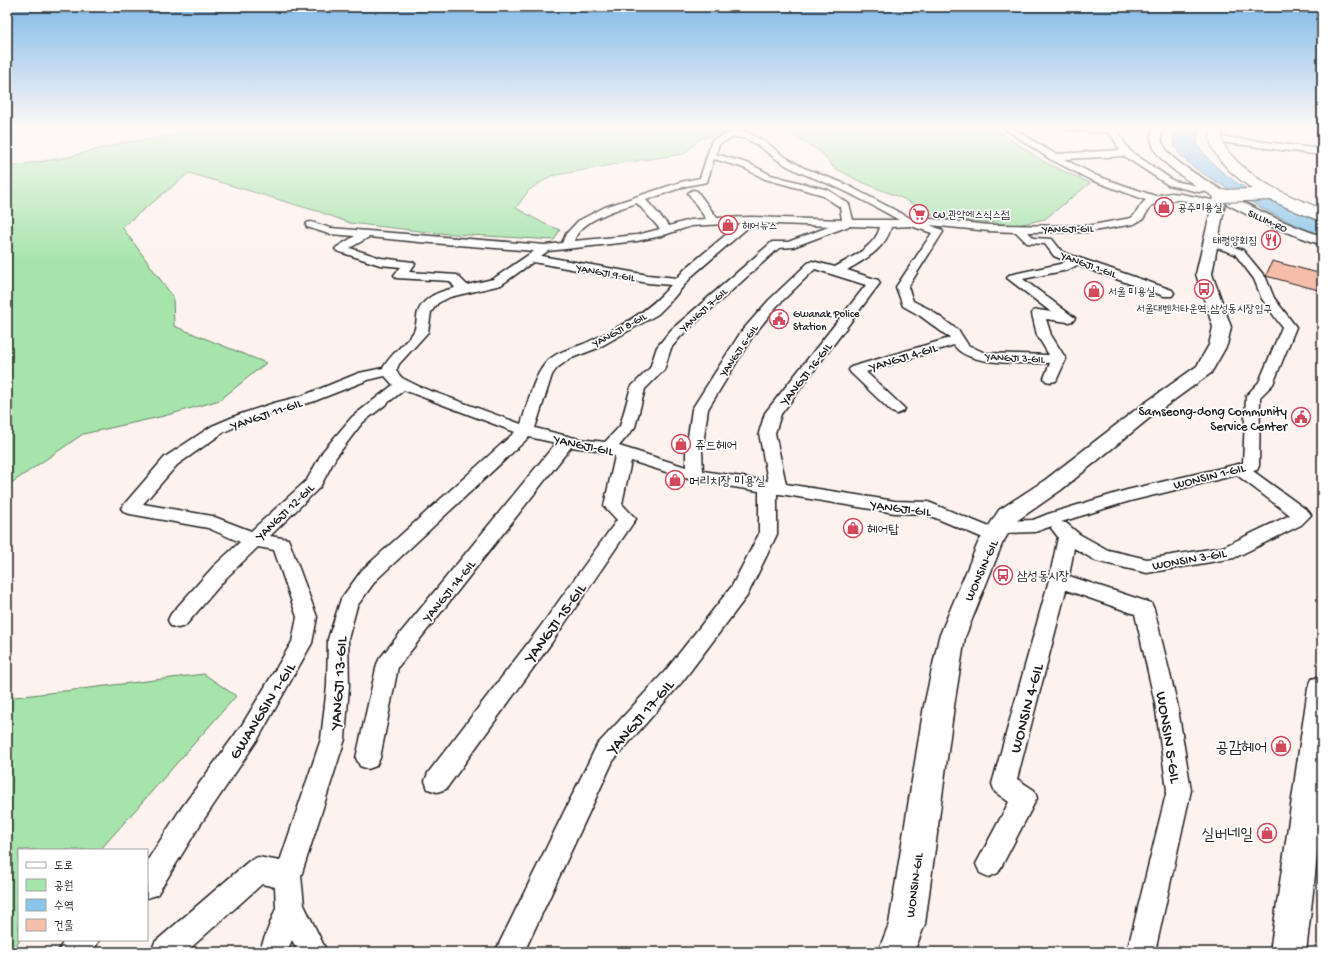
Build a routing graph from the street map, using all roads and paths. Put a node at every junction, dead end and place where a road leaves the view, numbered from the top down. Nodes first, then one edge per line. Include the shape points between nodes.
1 (706, 172) edge
2 (758, 172) edge
3 (806, 172) edge
4 (1082, 172) edge
5 (1154, 172) edge
6 (1184, 172) edge
7 (1239, 172) edge
8 (693, 193) dead end
9 (1274, 194) junction
10 (1218, 197) junction
11 (639, 199) junction
12 (1154, 199) junction
13 (1322, 215) edge
14 (751, 220) junction
15 (714, 222) junction
16 (848, 223) junction
17 (914, 223) junction
18 (886, 224) junction
19 (311, 226) dead end
20 (1019, 228) junction
21 (667, 231) junction
22 (367, 233) junction
23 (1322, 241) edge
24 (1210, 242) junction
25 (568, 246) junction
26 (545, 248) junction
27 (531, 258) junction
28 (1077, 260) junction
29 (837, 271) junction
30 (681, 282) junction
31 (464, 290) junction
32 (1168, 293) dead end
33 (957, 340) junction
34 (1059, 359) junction
35 (389, 371) junction
36 (1051, 378) dead end
37 (403, 384) junction
38 (897, 409) dead end
39 (526, 432) junction
40 (567, 441) junction
41 (616, 451) junction
42 (1240, 469) junction
43 (695, 475) junction
44 (773, 488) junction
45 (1061, 527) junction
46 (998, 531) junction
47 (254, 540) junction
48 (1060, 580) junction
49 (178, 620) dead end
50 (1322, 688) edge
51 (368, 758) dead end
52 (437, 781) dead end
53 (990, 864) dead end
54 (288, 876) junction
55 (148, 883) edge
56 (290, 908) junction
57 (84, 941) edge
58 (72, 952) edge
59 (165, 952) edge
60 (273, 952) edge
61 (313, 952) edge
62 (509, 952) edge
63 (896, 952) edge
64 (1141, 952) edge
65 (1288, 952) edge

1 - 11 street via 704,180
2 - 16 street via 768,177 824,192 844,206
3 - 17 street via 840,185
4 - 12 street
5 - 10 street via 1171,183
6 - 10 street, SILLIM-RO
7 - 9 street, SILLIM-RO, bridge
8 - 15 street
9 - 10 street, bridge
9 - 13 street, SILLIM-RO, bridge
10 - 12 street
10 - 23 street, SILLIM-RO via 1257,216
10 - 24 street, WONSIN-GIL
11 - 21 street
11 - 25 street via 609,209 582,223 570,236
12 - 20 street, YANGJI-GIL via 1147,204 1141,217 1134,221 1087,230
14 - 15 street, YANGJI-GIL
14 - 16 street, YANGJI-GIL
14 - 30 street, YANGJI 8-GIL
15 - 21 street, YANGJI-GIL via 690,223
16 - 18 street, YANGJI-GIL
16 - 41 street, YANGJI 7-GIL via 789,245 776,244 676,333 664,347 657,370 638,387 627,427
17 - 18 street, YANGJI-GIL
17 - 20 street, YANGJI-GIL
17 - 33 street, YANGJI 3-GIL via 938,232 902,287 907,303 954,334
18 - 29 street via 884,233 870,252
19 - 22 street, YANGJI-GIL via 329,231
20 - 28 street, YANGJI 1-GIL via 1031,241 1048,241 1058,254
21 - 25 street, YANGJI-GIL via 637,238
22 - 26 street, YANGJI-GIL
22 - 31 street via 341,249 380,261 409,264 400,275 453,278
24 - 42 street, WONSIN 1-GIL via 1239,252 1260,278 1268,299 1289,328 1266,384 1253,396 1251,466
24 - 46 street, WONSIN-GIL via 1204,274 1222,328 1218,345 1204,369 1053,485 1007,516
25 - 26 street, YANGJI-GIL
26 - 27 street
27 - 30 street, YANGJI 9-GIL via 648,279
27 - 31 street via 497,282
28 - 32 street, YANGJI 1-GIL
28 - 34 street via 1064,267 1013,278 1068,318 1038,314 1044,335
29 - 43 street, YANGJI 6-GIL via 812,265 746,335 700,409 694,452
29 - 44 street, YANGJI 16-GIL via 874,283 774,413 767,433
30 - 39 street, YANGJI 8-GIL via 665,300 634,323 564,356 551,365 545,375
31 - 35 street via 434,300 425,310 421,332
33 - 34 street, YANGJI 3-GIL via 963,348 983,357
33 - 38 street, YANGJI 4-GIL via 856,370
34 - 36 street
35 - 37 street, YANGJI-GIL
35 - 47 street, YANGJI 11-GIL via 364,376 218,429 171,461 130,508 212,522
37 - 39 street, YANGJI-GIL
37 - 47 street, YANGJI 12-GIL via 358,420 329,455 314,483
39 - 40 street, YANGJI-GIL
39 - 54 street, YANGJI 13-GIL via 369,576 348,604 338,639 338,686 332,739
40 - 41 street, YANGJI-GIL via 597,445
40 - 51 street, YANGJI 14-GIL via 388,664
41 - 43 street, YANGJI-GIL
41 - 52 street, YANGJI 15-GIL via 613,506 627,519 545,636
42 - 45 street, WONSIN 1-GIL via 1127,496
42 - 45 street, WONSIN 3-GIL via 1302,515 1227,553 1147,566 1103,556
43 - 44 street, YANGJI-GIL
44 - 46 street, YANGJI-GIL via 895,507 928,508
44 - 62 street, YANGJI 17-GIL via 768,534 740,591 674,676 605,753
45 - 46 street, WONSIN 1-GIL via 1035,526
45 - 48 street, WONSIN 4-GIL via 1065,544
46 - 63 street, WONSIN-GIL via 990,543 952,637 939,706 907,924
47 - 49 street, YANGJI 12-GIL via 220,572
47 - 55 street, GWANGSIN 1-GIL via 281,544 307,617 302,643 250,732
48 - 53 street, WONSIN 4-GIL via 1004,784 1025,798
48 - 64 street, WONSIN 5-GIL via 1144,609 1166,702 1179,790
50 - 65 street
54 - 56 street, YANGJI 13-GIL
54 - 59 street via 258,870
56 - 60 street
56 - 61 street, YANGJI 13-GIL
57 - 58 street

